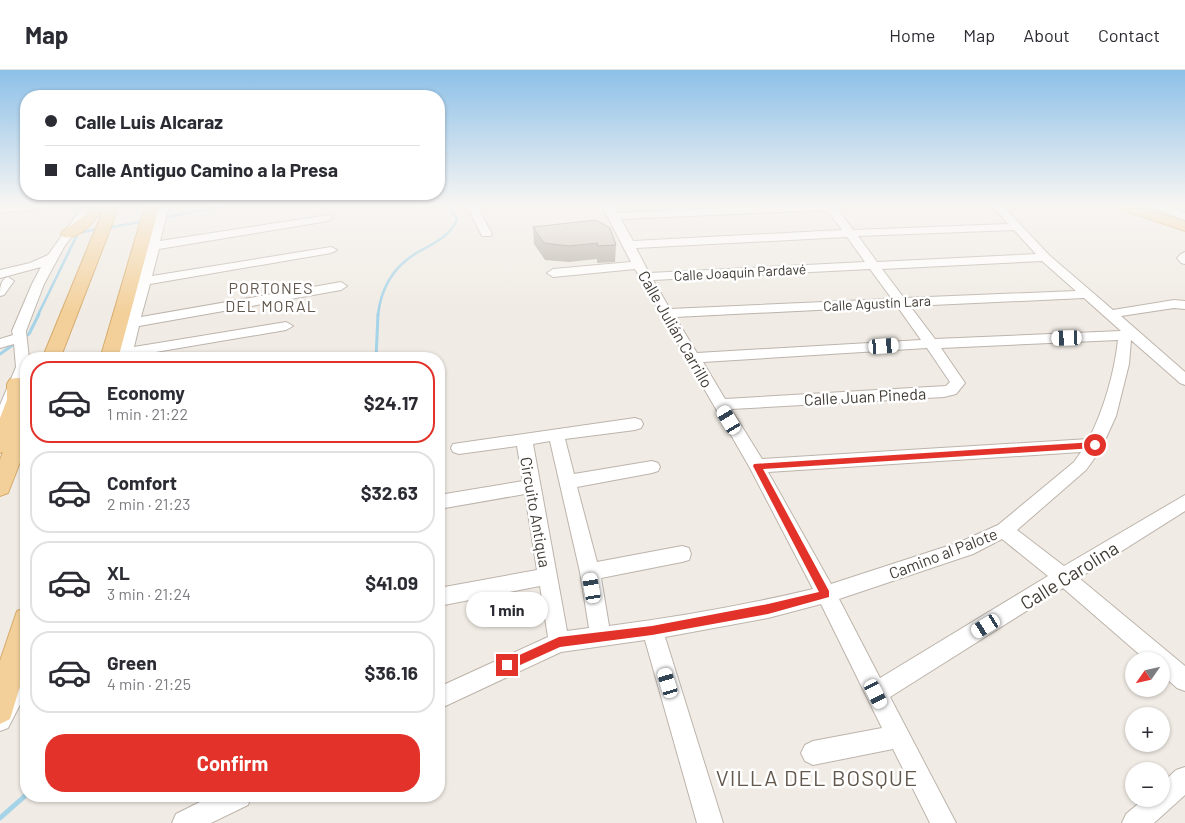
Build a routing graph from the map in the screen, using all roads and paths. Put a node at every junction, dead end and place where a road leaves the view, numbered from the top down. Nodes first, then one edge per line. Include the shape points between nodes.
1 (63, 241) edge
2 (98, 241) edge
3 (148, 241) edge
4 (153, 241) edge
5 (183, 241) edge
6 (628, 241) edge
7 (701, 241) edge
8 (856, 241) edge
9 (1030, 241) edge
10 (630, 245) junction
11 (153, 246) junction
12 (331, 250) dead end
13 (1045, 257) junction
14 (52, 258) junction
15 (875, 265) junction
16 (642, 271) junction
17 (553, 273) dead end
18 (3, 279) edge
19 (144, 281) junction
20 (38, 284) junction
21 (341, 286) dead end
22 (0, 292) edge
23 (1086, 294) junction
24 (901, 301) junction
25 (1185, 304) edge
26 (668, 313) junction
27 (1110, 314) junction
28 (132, 323) junction
29 (286, 326) dead end
30 (1130, 336) junction
31 (0, 344) edge
32 (20, 344) junction
33 (930, 344) junction
34 (21, 352) edge
35 (54, 352) edge
36 (111, 352) edge
37 (126, 352) edge
38 (146, 352) edge
39 (693, 358) junction
40 (20, 374) edge
41 (1185, 380) edge
42 (17, 384) junction
43 (720, 404) junction
44 (0, 424) edge
45 (635, 424) dead end
46 (556, 435) junction
47 (20, 436) edge
48 (524, 439) junction
49 (0, 445) edge
50 (1095, 445) junction
51 (459, 448) dead end
52 (757, 466) junction
53 (652, 467) dead end
54 (567, 482) junction
55 (0, 486) edge
56 (532, 486) junction
57 (445, 501) edge
58 (1185, 502) edge
59 (1004, 530) junction
60 (682, 554) dead end
61 (590, 572) junction
62 (547, 576) junction
63 (1065, 578) junction
64 (826, 594) junction
65 (445, 596) edge
66 (652, 630) junction
67 (601, 636) junction
68 (20, 641) edge
69 (559, 642) junction
70 (1185, 680) edge
71 (20, 682) edge
72 (876, 694) junction
73 (445, 695) edge
74 (0, 709) edge
75 (0, 720) edge
76 (898, 736) junction
77 (813, 753) dead end
78 (1185, 780) edge
79 (227, 802) edge
80 (185, 823) edge
81 (710, 823) edge
82 (943, 823) edge
83 (1135, 823) edge

1 - 14 street
2 - 35 main road
3 - 36 main road
4 - 11 street
5 - 11 street
6 - 10 street, Calle Julián Carrillo
7 - 10 street
8 - 15 street
9 - 13 street
10 - 16 street, Calle Julián Carrillo
11 - 19 street
12 - 19 street
13 - 15 street, Calle Joaquín Pardavé
13 - 23 street
14 - 18 street
14 - 20 street
15 - 16 street, Calle Joaquín Pardavé
15 - 24 street
16 - 17 street, Calle Joaquín Pardavé
16 - 26 street, Calle Julián Carrillo
18 - 20 street
18 - 22 street
19 - 28 street
20 - 32 street via 19,331
21 - 28 street
23 - 24 street, Calle Agustín Lara
23 - 27 street
24 - 26 street, Calle Agustín Lara
24 - 33 street
25 - 27 street
26 - 39 street, Calle Julián Carrillo
27 - 30 street
28 - 37 street
29 - 38 street
30 - 33 street
30 - 41 street
30 - 50 street, Camino al Palote via 1108,416
31 - 32 street
32 - 34 street
33 - 39 street
33 - 43 street, Calle Juan Pineda via 958,383 951,390
39 - 43 street, Calle Julián Carrillo
40 - 42 street
42 - 44 street
42 - 49 main road via 14,409
43 - 52 street, Calle Julián Carrillo
45 - 46 street
46 - 48 street, Circuito Antiqua
46 - 54 street
47 - 55 main road
48 - 51 street
48 - 56 street, Circuito Antiqua
50 - 52 street
50 - 59 street, Camino al Palote via 1080,466
52 - 64 street, Calle Julián Carrillo
53 - 54 street
54 - 61 street
56 - 57 street
56 - 62 street, Circuito Antiqua
58 - 63 street, Calle Carolina
59 - 63 street
59 - 64 street, Camino al Palote via 966,548
60 - 61 street
61 - 67 street
62 - 65 street
62 - 69 street, Circuito Antiqua
63 - 70 street
63 - 72 street, Calle Carolina
64 - 66 street, Camino al Palote via 768,609
64 - 72 street, Calle Julián Carrillo
66 - 67 street, Camino al Palote
66 - 81 street
67 - 69 street, Camino al Palote
68 - 74 main road
69 - 73 street, Camino al Palote
71 - 75 street
72 - 76 street, Calle Julián Carrillo
76 - 77 street
76 - 82 street, Calle Julián Carrillo
78 - 83 street
79 - 80 street

